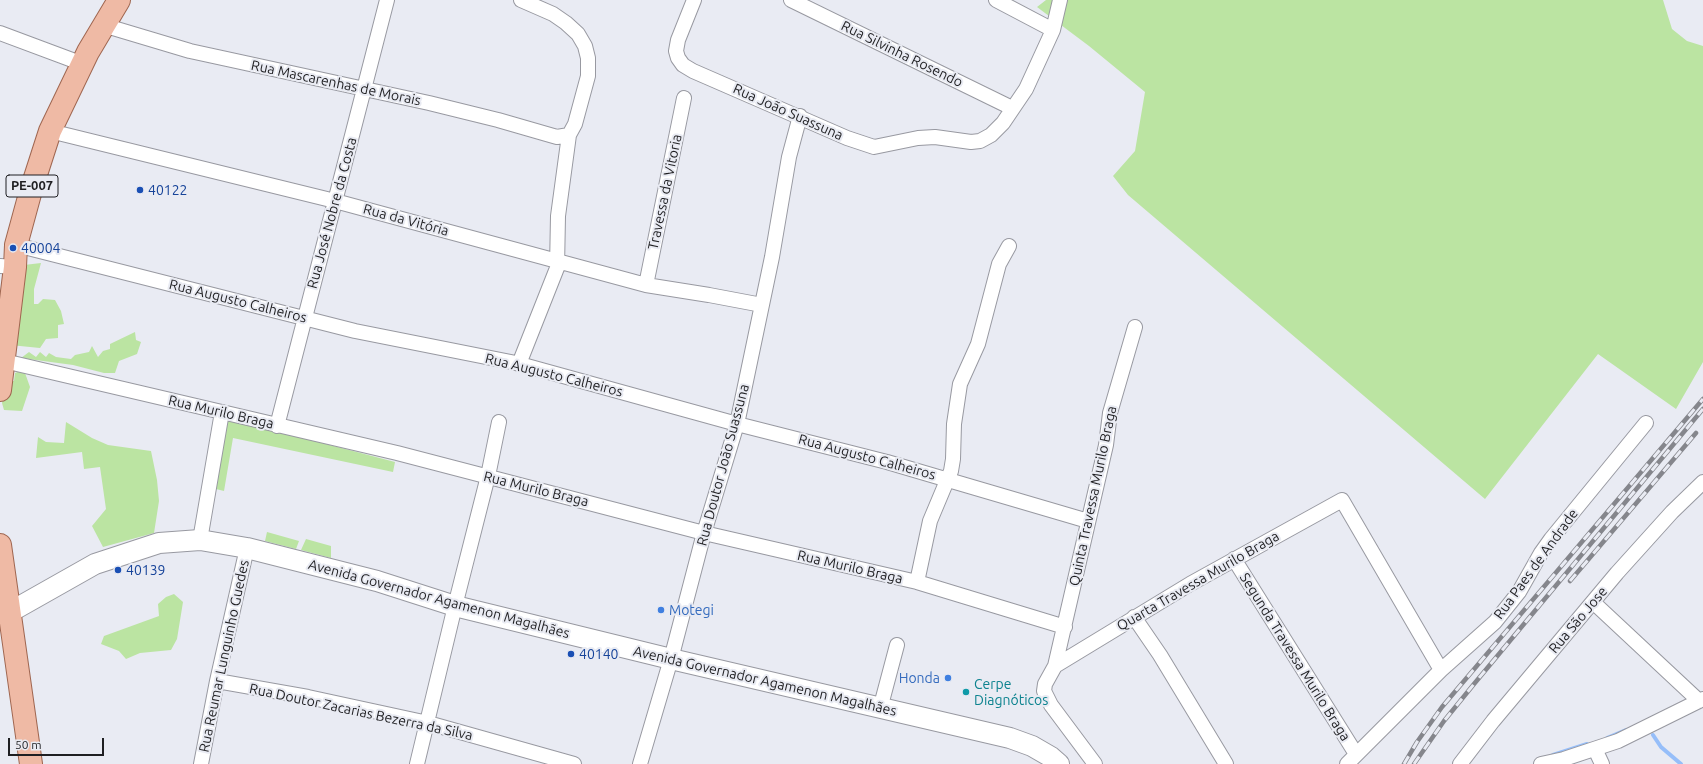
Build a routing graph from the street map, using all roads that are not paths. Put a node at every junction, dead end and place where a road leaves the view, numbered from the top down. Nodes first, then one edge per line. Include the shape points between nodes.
1 (119, 0) edge
2 (387, 0) edge
3 (521, 0) edge
4 (694, 0) edge
5 (791, 0) edge
6 (996, 0) edge
7 (1060, 0) edge
8 (103, 25) junction
9 (1053, 30) junction
10 (0, 33) edge
11 (83, 64) junction
12 (364, 90) junction
13 (684, 98) dead end
14 (1012, 108) junction
15 (800, 116) junction
16 (50, 131) junction
17 (569, 135) junction
18 (336, 201) junction
19 (16, 246) junction
20 (1009, 246) dead end
21 (557, 261) junction
22 (7, 267) edge
23 (646, 286) junction
24 (762, 305) junction
25 (305, 318) junction
26 (1134, 327) dead end
27 (4, 361) junction
28 (519, 364) junction
29 (0, 390) edge
30 (222, 412) junction
31 (499, 422) dead end
32 (1646, 423) dead end
33 (737, 424) junction
34 (277, 426) junction
35 (488, 476) junction
36 (948, 479) junction
37 (1703, 482) edge
38 (1088, 521) junction
39 (704, 533) junction
40 (200, 540) junction
41 (0, 545) edge
42 (247, 548) junction
43 (1234, 559) junction
44 (917, 582) junction
45 (1593, 602) junction
46 (455, 606) junction
47 (10, 612) junction
48 (1134, 617) junction
49 (1065, 627) junction
50 (897, 645) dead end
51 (671, 659) junction
52 (1055, 666) junction
53 (1441, 670) junction
54 (217, 681) junction
55 (1701, 700) edge
56 (880, 709) junction
57 (428, 723) junction
58 (1595, 749) junction
59 (1352, 759) edge
60 (31, 764) edge
61 (201, 764) edge
62 (417, 764) edge
63 (574, 764) edge
64 (640, 764) edge
65 (1059, 764) edge
66 (1095, 764) edge
67 (1226, 764) edge
68 (1460, 764) edge
69 (1541, 764) edge
70 (1602, 764) edge

1 - 8 main road, PE-007
2 - 12 street, Rua José Nobre da Costa
3 - 17 street via 553,14 566,23 578,34 585,46 588,76 575,124
4 - 15 street, Rua João Suassuna via 676,51 683,65
5 - 14 street, Rua Silvinha Rosendo
6 - 9 street
7 - 9 street, Rua João Suassuna
8 - 11 main road, PE-007
8 - 12 street, Rua Mascarenhas de Morais via 190,51
9 - 14 street, Rua João Suassuna via 1026,89
10 - 11 street
11 - 16 main road, PE-007
12 - 17 street, Rua Mascarenhas de Morais via 429,103 557,137
12 - 18 street, Rua José Nobre da Costa
13 - 23 street, Travessa da Vitoria
14 - 15 street, Rua João Suassuna via 1003,123 991,135 980,141 918,138 874,147 861,144
15 - 24 street, Rua Doutor João Suassuna via 786,172
16 - 18 street, Rua da Vitória
16 - 19 main road, PE-007
17 - 21 street via 558,216
18 - 21 street, Rua da Vitória
18 - 25 street, Rua José Nobre da Costa
19 - 22 main road, PE-007
19 - 25 street, Rua Augusto Calheiros
20 - 36 street via 999,264 978,344 960,384 954,424 953,459
21 - 23 street, Rua da Vitória
21 - 28 street via 557,268
22 - 27 main road, PE-007
23 - 24 street, Rua da Vitória
24 - 33 street, Rua Doutor João Suassuna
25 - 28 street, Rua Augusto Calheiros via 392,339
25 - 34 street, Rua José Nobre da Costa
26 - 38 street, Quinta Travessa Murilo Braga via 1110,412 1106,445
27 - 29 main road, PE-007
27 - 30 street, Rua Murilo Braga
28 - 33 street, Rua Augusto Calheiros
30 - 34 street, Rua Murilo Braga
30 - 40 street
31 - 35 street
32 - 53 street, Rua Paes de Andrade via 1551,539 1508,606
33 - 36 street, Rua Augusto Calheiros
33 - 39 street, Rua Doutor João Suassuna
34 - 35 street, Rua Murilo Braga
35 - 39 street, Rua Murilo Braga
35 - 46 street
36 - 38 street, Rua Augusto Calheiros
36 - 44 street via 930,521
37 - 45 street, Rua São Jose via 1643,543
38 - 49 street, Quinta Travessa Murilo Braga
39 - 44 street, Rua Murilo Braga
39 - 51 street, Rua Doutor João Suassuna
40 - 42 main road, Avenida Governador Agamenon Magalhães
40 - 47 main road, Avenida Governador Agamenon Magalhães via 159,543 95,564
41 - 47 main road
42 - 46 main road, Avenida Governador Agamenon Magalhães via 377,581
42 - 54 street, Rua Reumar Lunguinho Guedes
43 - 48 street, Quarta Travessa Murilo Braga
43 - 53 street, Quarta Travessa Murilo Braga via 1342,500
43 - 59 street, Segunda Travessa Murilo Braga
44 - 49 street, Rua Murilo Braga
45 - 55 street
45 - 68 street, Rua São Jose
46 - 51 main road, Avenida Governador Agamenon Magalhães
46 - 57 street
47 - 60 main road
48 - 52 street, Quarta Travessa Murilo Braga
48 - 67 street
49 - 52 street, Quinta Travessa Murilo Braga
50 - 56 street
51 - 56 main road, Avenida Governador Agamenon Magalhães
51 - 64 street, Rua Doutor João Suassuna
52 - 66 street via 1045,684 1046,697
53 - 59 street, Rua Paes de Andrade
54 - 57 street, Rua Doutor Zacarias Bezerra da Silva
54 - 61 street, Rua Reumar Lunguinho Guedes
55 - 58 street via 1618,741
56 - 65 main road, Avenida Governador Agamenon Magalhães via 1010,738 1032,746
57 - 62 street
57 - 63 street, Rua Doutor Zacarias Bezerra da Silva
58 - 69 street
58 - 70 street

